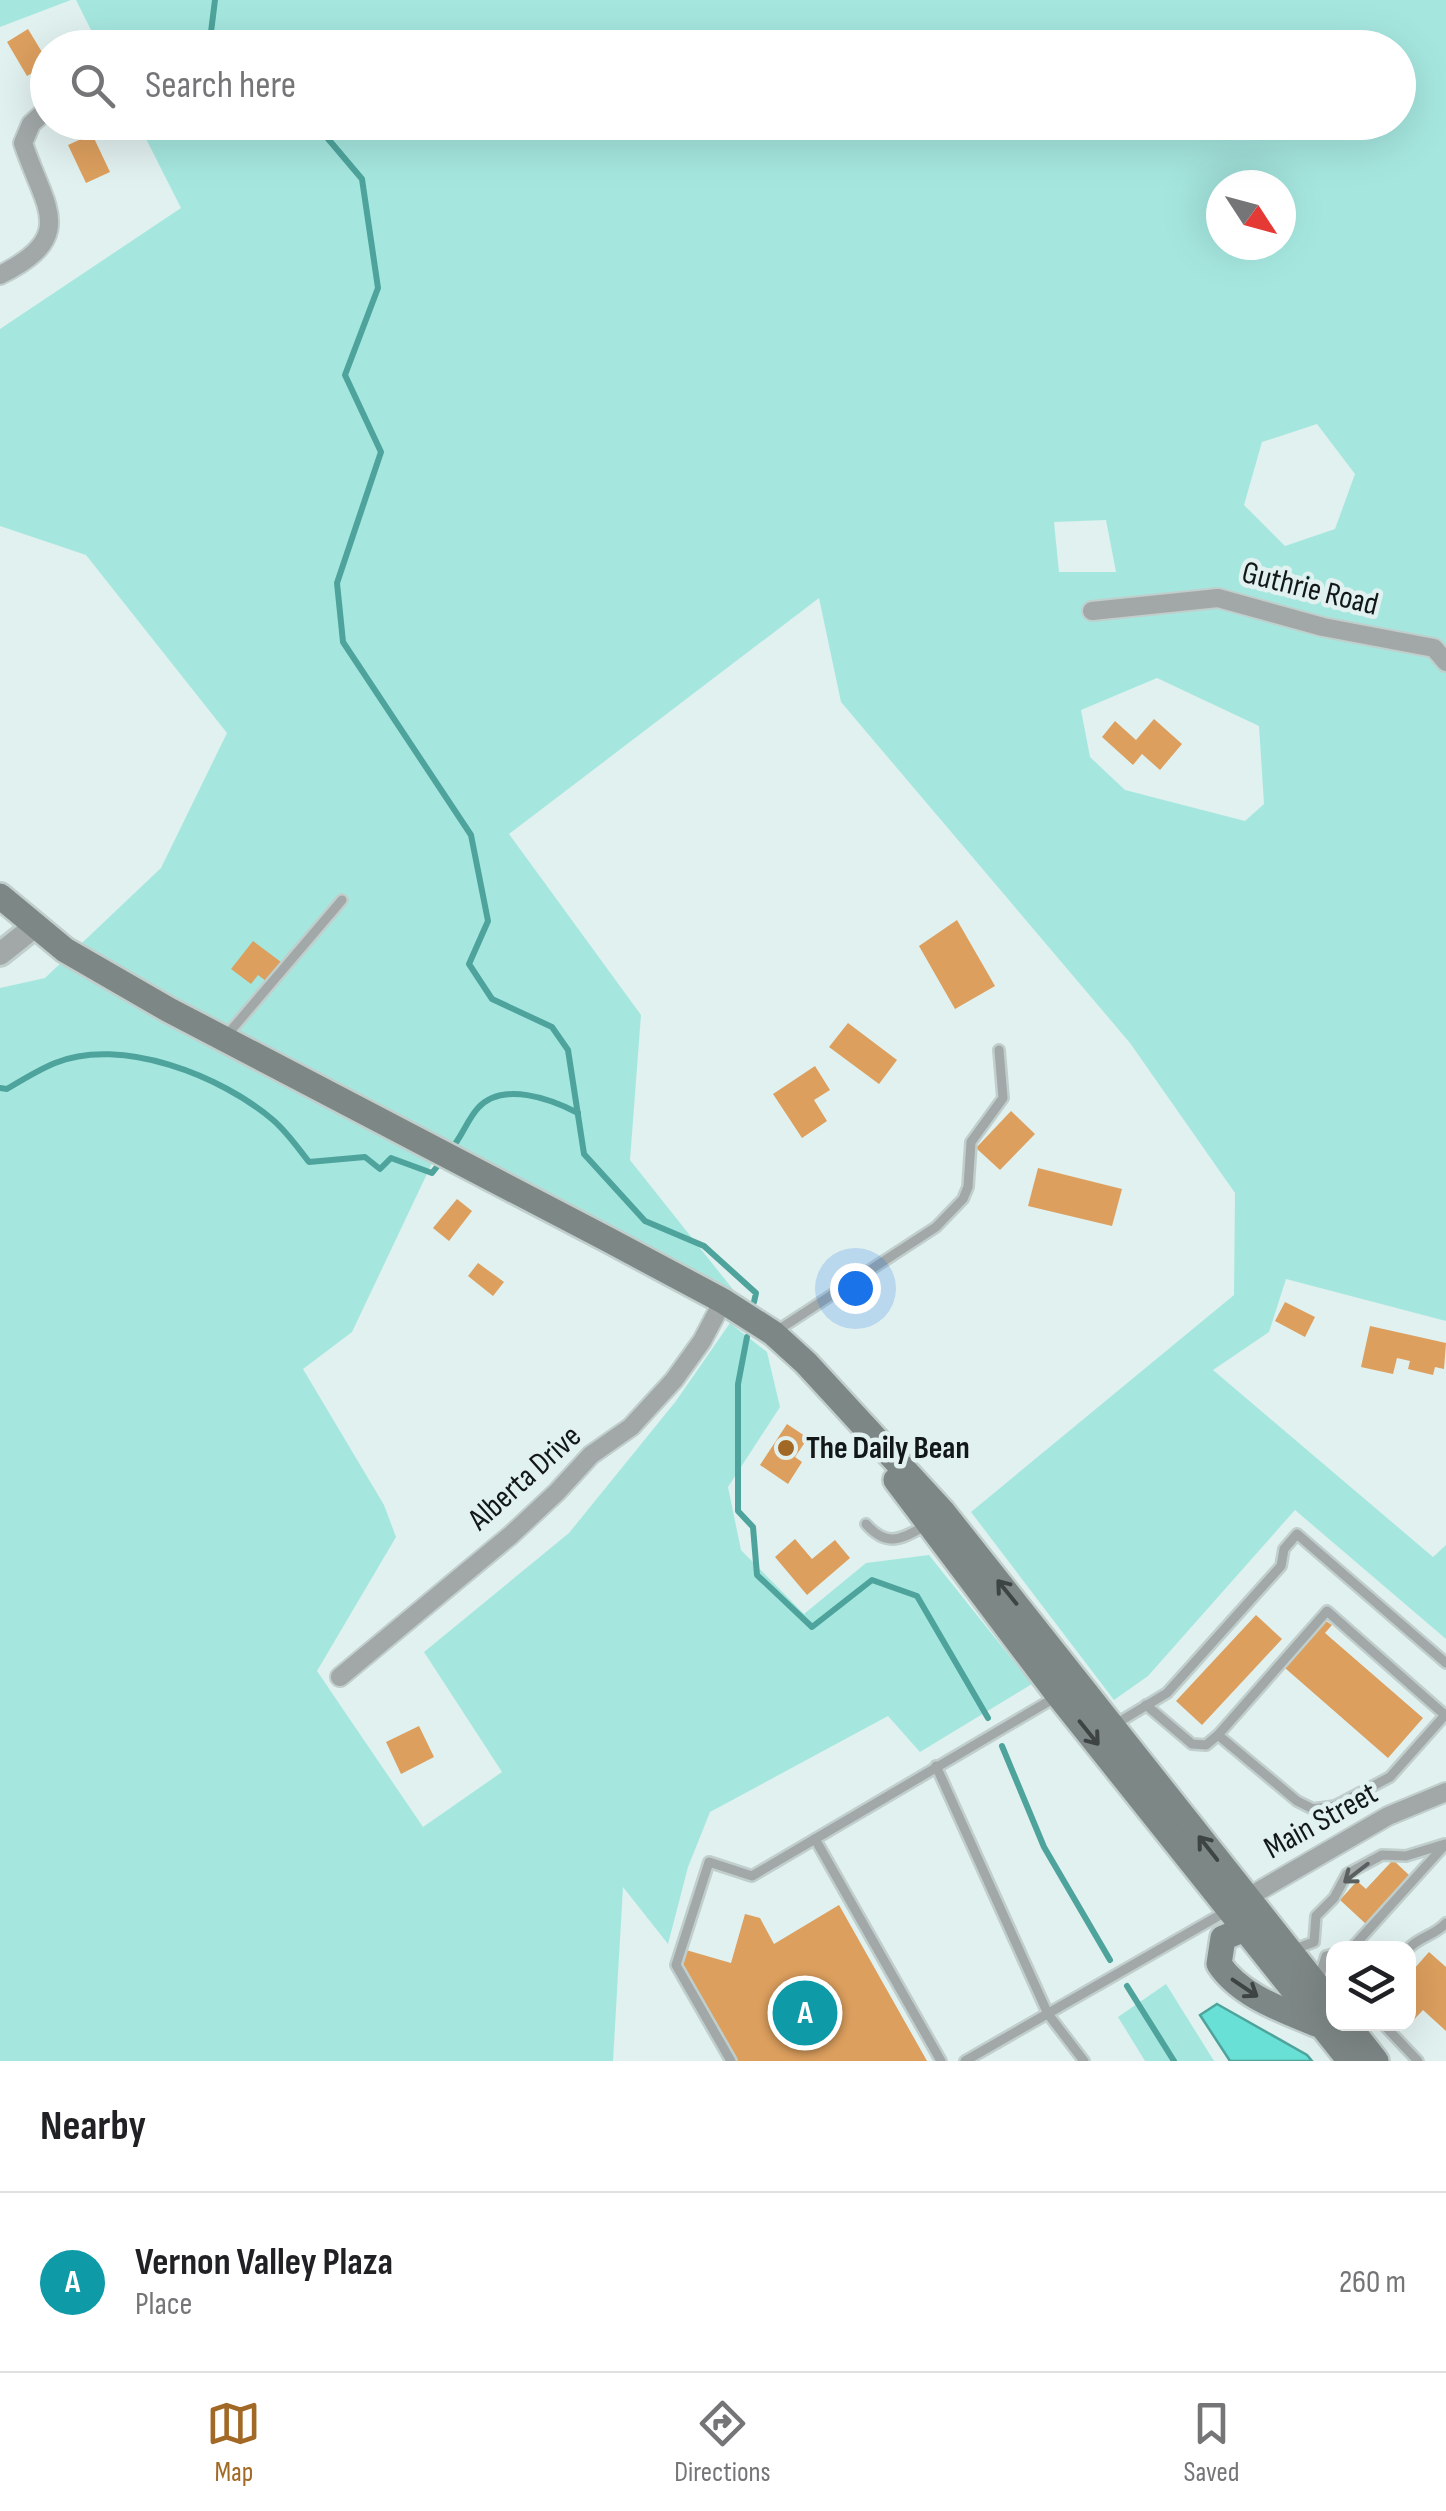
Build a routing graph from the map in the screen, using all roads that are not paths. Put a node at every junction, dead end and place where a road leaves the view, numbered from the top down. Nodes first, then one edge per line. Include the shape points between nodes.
1 (30, 126) edge
2 (0, 275) edge
3 (1092, 610) dead end
4 (1446, 662) edge
5 (0, 896) edge
6 (342, 900) dead end
7 (34, 927) junction
8 (0, 954) edge
9 (223, 1041) junction
10 (999, 1050) dead end
11 (723, 1301) junction
12 (773, 1334) junction
13 (935, 1519) junction
14 (866, 1524) dead end
15 (1446, 1663) edge
16 (340, 1677) dead end
17 (1058, 1695) junction
18 (1146, 1705) junction
19 (1445, 1714) edge
20 (1112, 1726) junction
21 (1218, 1735) junction
22 (936, 1766) junction
23 (1446, 1792) edge
24 (815, 1839) junction
25 (1246, 1914) junction
26 (1446, 1923) edge
27 (1358, 1941) edge
28 (1415, 1941) edge
29 (1290, 1951) junction
30 (1326, 1956) edge
31 (1316, 1985) junction
32 (1326, 2004) edge
33 (1326, 2009) edge
34 (1048, 2014) junction
35 (1326, 2018) edge
36 (1339, 2031) edge
37 (1346, 2031) edge
38 (1390, 2031) edge
39 (731, 2061) edge
40 (941, 2061) edge
41 (964, 2061) edge
42 (1084, 2061) edge
43 (1350, 2061) edge
44 (1376, 2061) edge
45 (1418, 2061) edge

1 - 2 street via 23,143 50,208 49,230 26,262
3 - 4 street, Guthrie Road via 1218,598 1434,648
5 - 7 main road
6 - 9 lane
7 - 8 street
7 - 9 main road
9 - 11 main road
10 - 12 lane via 1004,1098 972,1142 963,1199 936,1227
11 - 12 main road
11 - 16 street, Alberta Drive via 702,1342 632,1428 591,1455 511,1535
12 - 13 main road via 842,1402
13 - 14 lane via 900,1540 877,1536
13 - 17 main road
20 -> 13 main road
15 - 18 lane via 1297,1534 1281,1566 1167,1694
17 - 22 lane
17 -> 25 main road
18 - 20 lane
18 - 21 lane via 1192,1744 1206,1745
19 - 21 lane via 1390,1777 1335,1806 1313,1809
19 - 21 lane via 1327,1611
25 -> 20 main road
22 - 24 lane
22 - 34 lane
23 - 25 street, Main Street via 1388,1816
24 - 39 lane via 752,1876 709,1862 676,1965
24 - 40 lane
25 - 29 main road
25 - 33 main road
25 - 34 lane
25 -> 35 main road via 1223,1938 1218,1964 1226,1975 1280,2009
26 - 28 lane
27 -> 29 lane via 1446,1844 1382,1856 1347,1874 1316,1916 1314,1942
29 - 31 main road
30 - 31 lane
31 - 32 main road
34 - 41 lane
34 - 42 lane
36 - 43 main road
37 - 44 main road
38 - 45 lane

